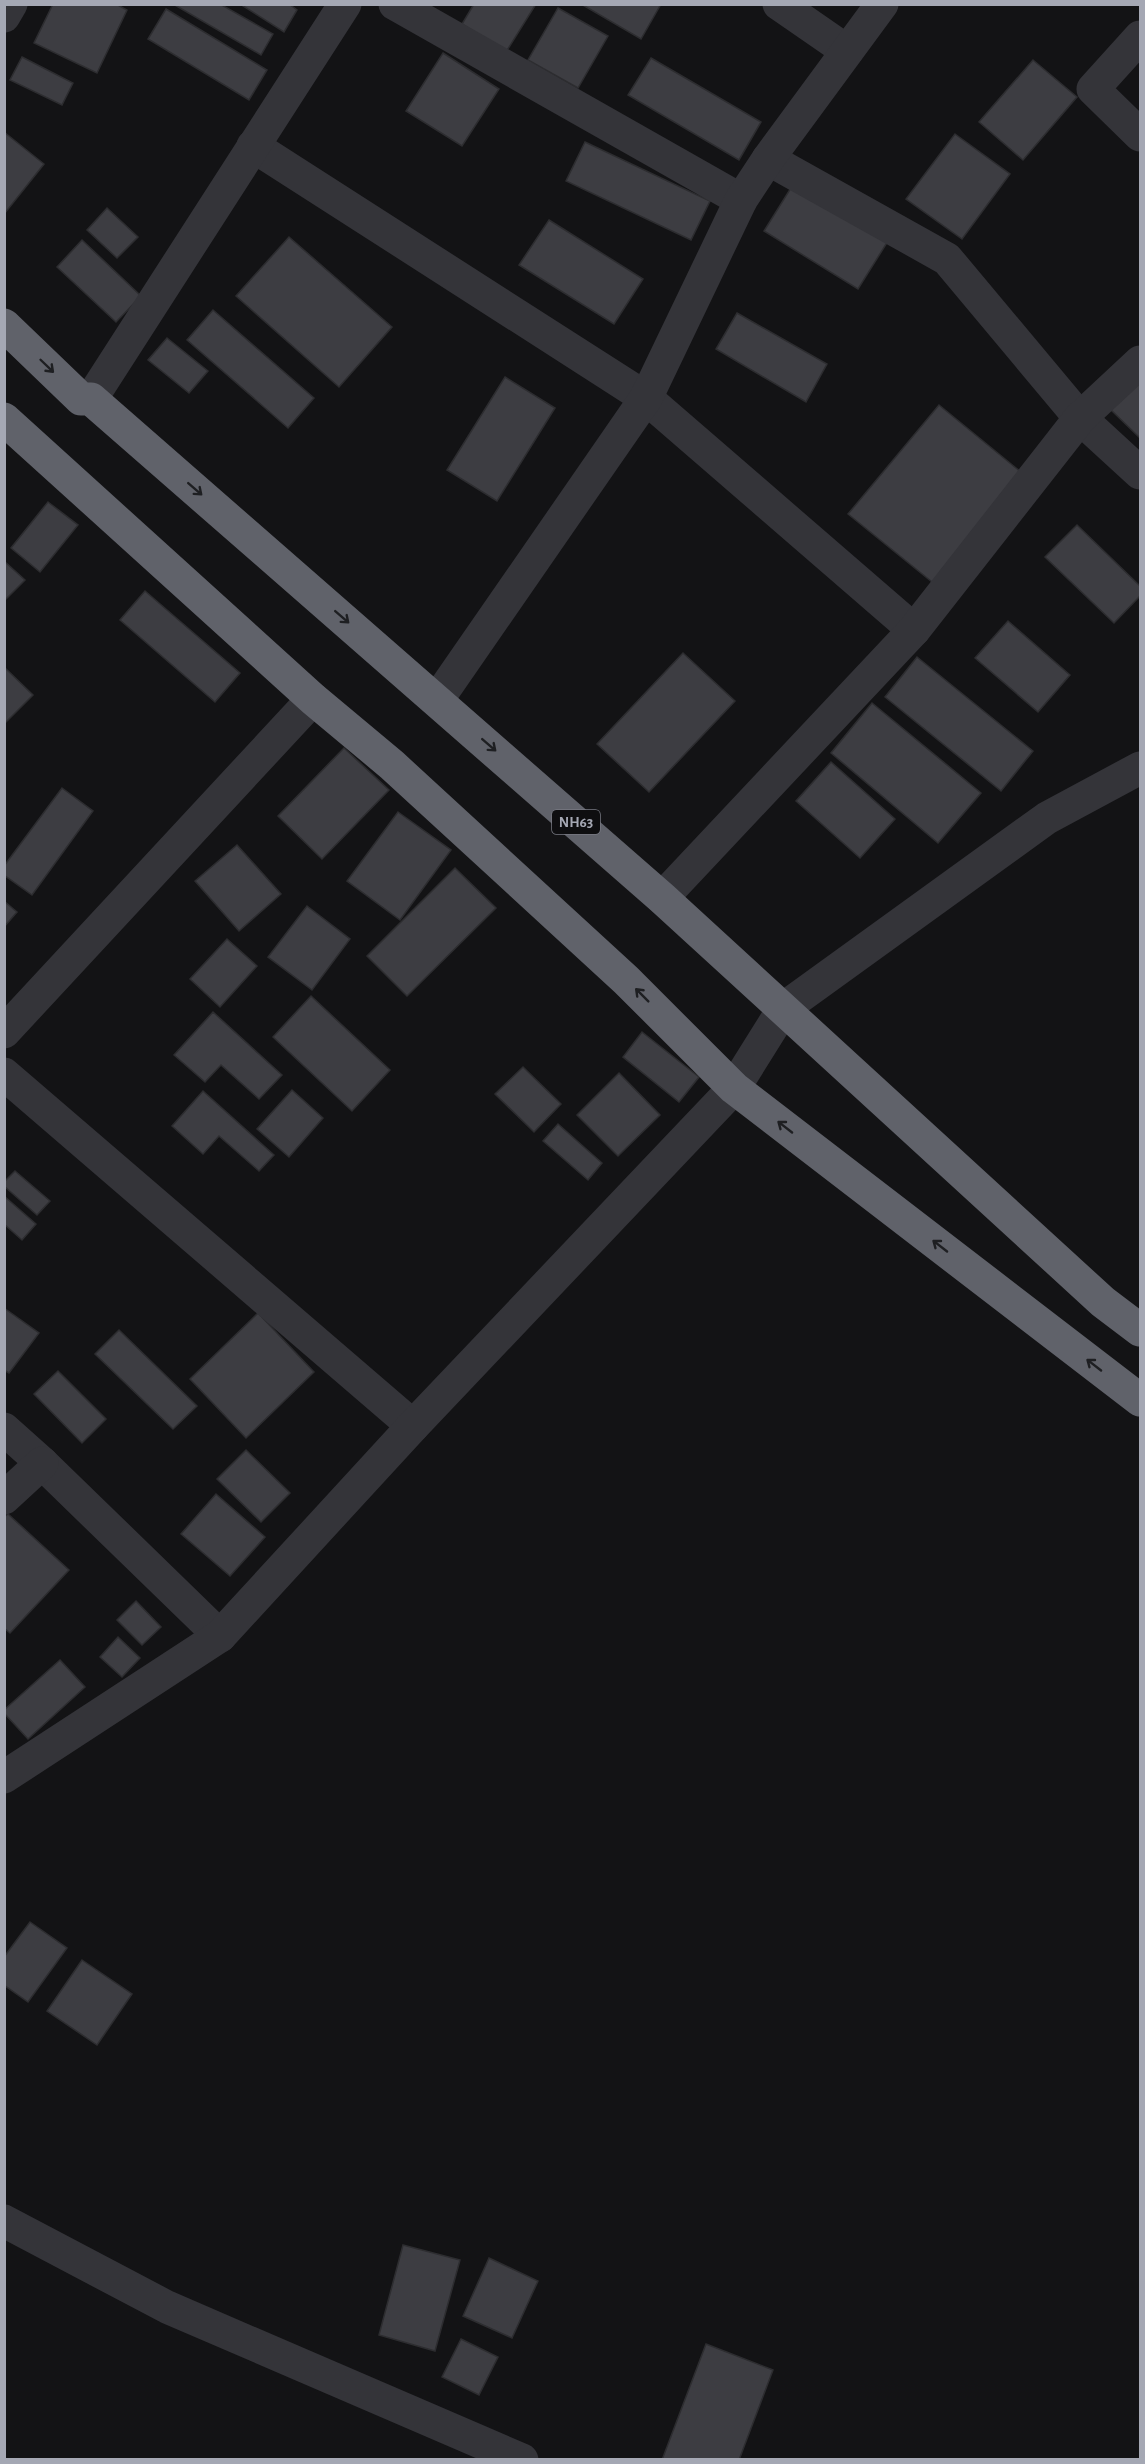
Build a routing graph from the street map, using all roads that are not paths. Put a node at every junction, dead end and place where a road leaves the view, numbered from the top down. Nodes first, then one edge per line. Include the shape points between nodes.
1 (11, 4) edge
2 (345, 4) edge
3 (395, 4) edge
4 (779, 4) edge
5 (882, 4) edge
6 (4, 16) edge
7 (1140, 37) edge
8 (847, 51) junction
9 (1140, 135) edge
10 (253, 146) junction
11 (768, 159) junction
12 (741, 201) junction
13 (4, 325) edge
14 (1140, 362) edge
15 (646, 398) junction
16 (91, 399) junction
17 (4, 418) edge
18 (1080, 418) junction
19 (1140, 473) edge
20 (914, 630) junction
21 (313, 699) junction
22 (437, 700) junction
23 (1140, 768) edge
24 (662, 898) junction
25 (784, 1008) junction
26 (4, 1032) edge
27 (4, 1074) edge
28 (734, 1088) junction
29 (1140, 1330) edge
30 (1140, 1400) edge
31 (413, 1426) junction
32 (4, 1429) edge
33 (42, 1462) junction
34 (4, 1498) edge
35 (220, 1636) junction
36 (6, 1774) edge
37 (4, 2221) edge
38 (522, 2460) edge

1 - 6 street
2 - 10 street
3 - 12 street
4 - 8 street
5 - 8 street
7 - 9 street via 1093,88
8 - 11 street
10 - 15 street
10 - 16 street
11 - 12 street
11 - 18 street via 947,259
12 - 15 street
13 -> 16 highway, NH63 via 81,399
14 - 18 street
15 - 20 street
15 - 22 street
16 -> 22 highway, NH63
17 - 21 highway
18 - 19 street
18 - 20 street
20 - 24 street
21 - 26 street
28 -> 21 highway via 626,980 392,765
22 -> 24 highway, NH63
23 - 25 street via 1031,829
24 - 25 highway, NH63
25 - 28 street
25 - 29 highway, NH63 via 1102,1302
27 - 31 street
30 -> 28 highway
28 - 31 street
31 - 35 street
32 - 33 street
33 - 34 street
33 - 35 street
35 - 36 street
37 - 38 street via 167,2307

